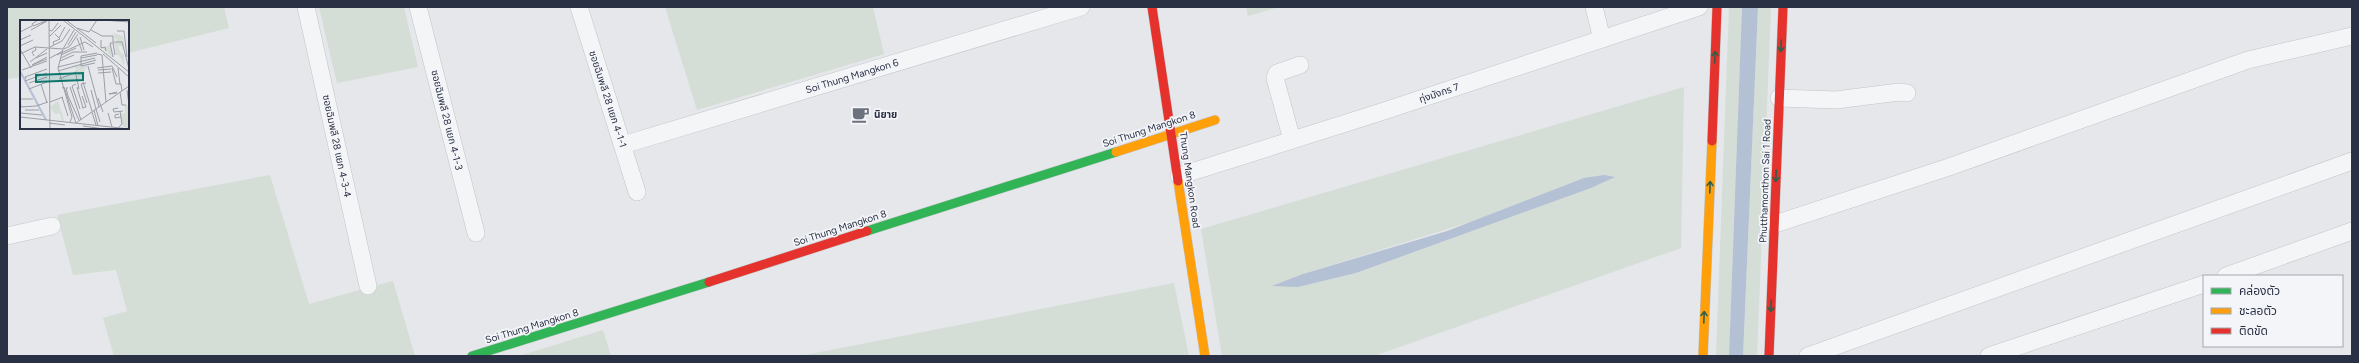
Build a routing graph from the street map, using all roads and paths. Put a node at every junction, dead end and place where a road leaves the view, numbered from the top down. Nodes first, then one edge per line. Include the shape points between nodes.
1 (306, 7) edge
2 (418, 7) edge
3 (579, 7) edge
4 (1081, 7) edge
5 (1152, 7) edge
6 (1594, 7) edge
7 (1699, 7) edge
8 (1717, 7) edge
9 (1783, 7) edge
10 (2352, 36) edge
11 (1602, 39) junction
12 (1300, 65) dead end
13 (1907, 93) dead end
14 (1779, 98) junction
15 (1215, 120) dead end
16 (1172, 134) junction
17 (1292, 140) junction
18 (623, 145) junction
19 (2352, 161) edge
20 (1179, 176) junction
21 (636, 192) dead end
22 (1775, 224) junction
23 (52, 226) dead end
24 (2352, 231) edge
25 (476, 234) dead end
26 (7, 236) edge
27 (2229, 275) edge
28 (368, 286) dead end
29 (2203, 289) edge
30 (472, 356) edge
31 (1205, 356) edge
32 (1703, 356) edge
33 (1769, 356) edge
34 (1808, 356) edge
35 (1989, 356) edge

1 - 28 street, ซอยฉิมพลี 28 แยก 4-3-4
2 - 25 street, ซอยฉิมพลี 28 แยก 4-1-3
3 - 18 street, ซอยฉิมพลี 28 แยก 4-1-1
4 - 18 street, Soi Thung Mangkon 6
5 - 16 street, Thung Mangkon Road
6 - 11 street
7 - 11 street, ทุ่งมังกร 7
32 -> 8 street
9 -> 14 street, Phutthamonthon Sai 1 Road
10 - 22 street via 2248,60 1949,167
11 - 17 street, ทุ่งมังกร 7
12 - 17 street via 1277,73 1275,78
13 - 14 street via 1836,100
14 -> 22 street, Phutthamonthon Sai 1 Road
15 - 16 street, Soi Thung Mangkon 8
16 - 20 street, Thung Mangkon Road
16 - 30 street, Soi Thung Mangkon 8
17 - 20 street, ทุ่งมังกร 7
18 - 21 street, ซอยฉิมพลี 28 แยก 4-1-1
19 - 34 street
20 - 31 street, Thung Mangkon Road
22 -> 33 street, Phutthamonthon Sai 1 Road
23 - 26 street
24 - 27 street
29 - 35 street

